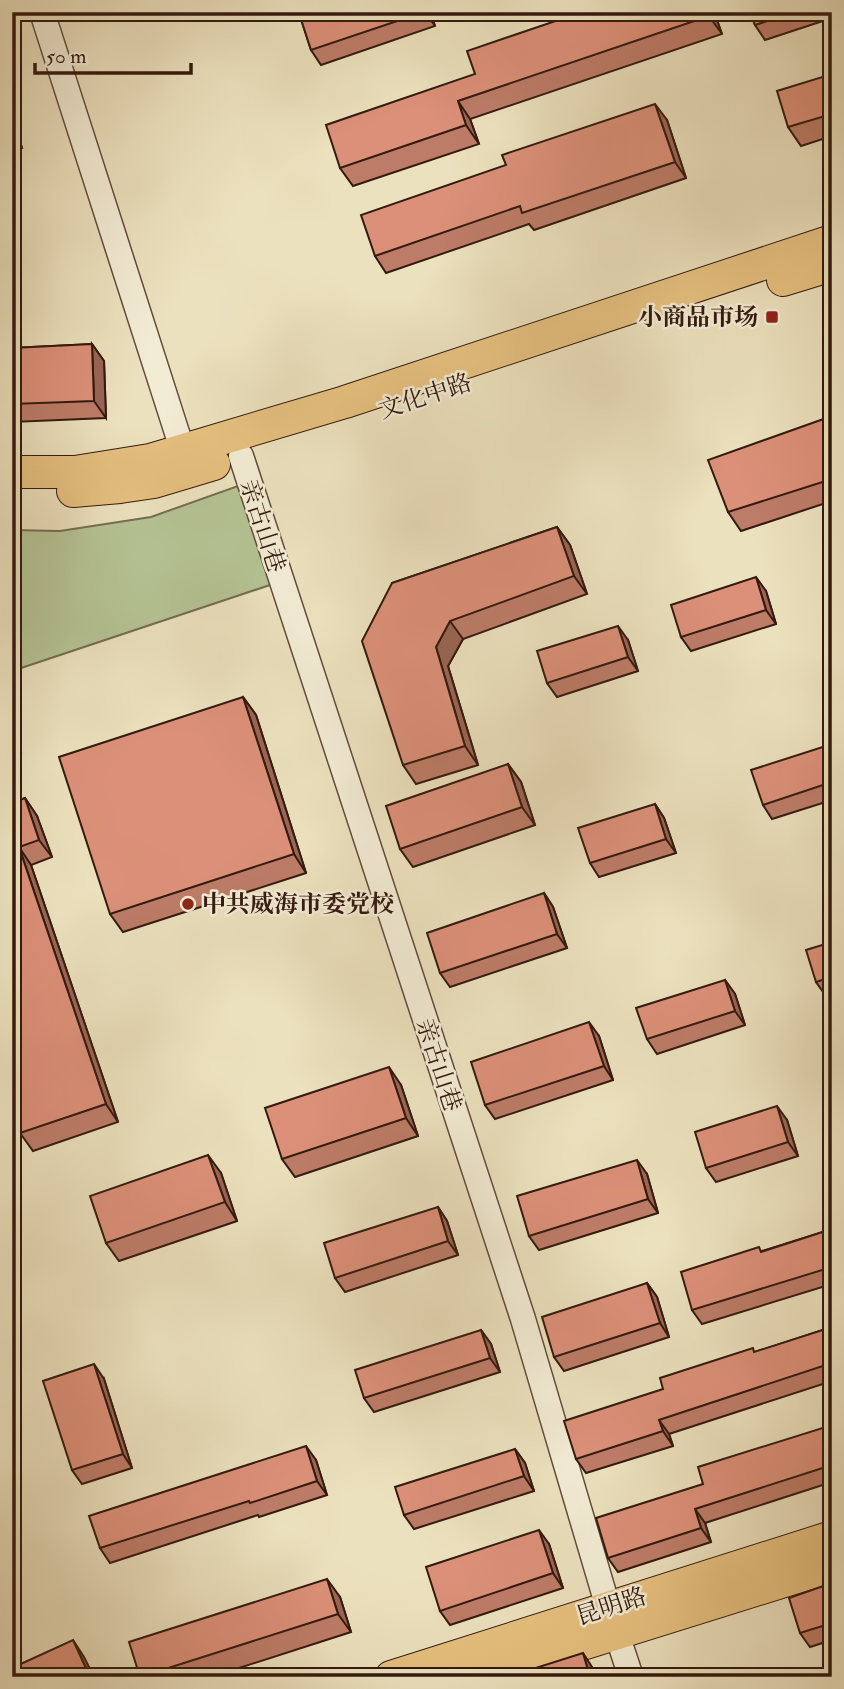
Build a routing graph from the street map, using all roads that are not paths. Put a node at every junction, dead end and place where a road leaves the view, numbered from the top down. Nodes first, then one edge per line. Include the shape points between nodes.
1 (42, 12) edge
2 (832, 242) edge
3 (832, 265) edge
4 (240, 456) junction
5 (186, 460) junction
6 (12, 472) edge
7 (12, 493) edge
8 (832, 1537) edge
9 (832, 1566) edge
10 (612, 1620) junction
11 (391, 1677) edge
12 (477, 1677) edge
13 (631, 1677) edge

1 - 5 street
2 - 5 main road via 345,402
3 - 4 main road, 文化中路
4 - 5 main road, 文化中路
4 - 10 street, 亲古山巷 via 523,1319
5 - 6 main road via 150,460 75,472
5 - 7 main road, 文化中路 via 155,482
8 - 10 main road, 昆明路
9 - 10 main road, 昆明路
10 - 11 main road, 昆明路
10 - 12 main road, 昆明路
10 - 13 street, 亲古山巷

